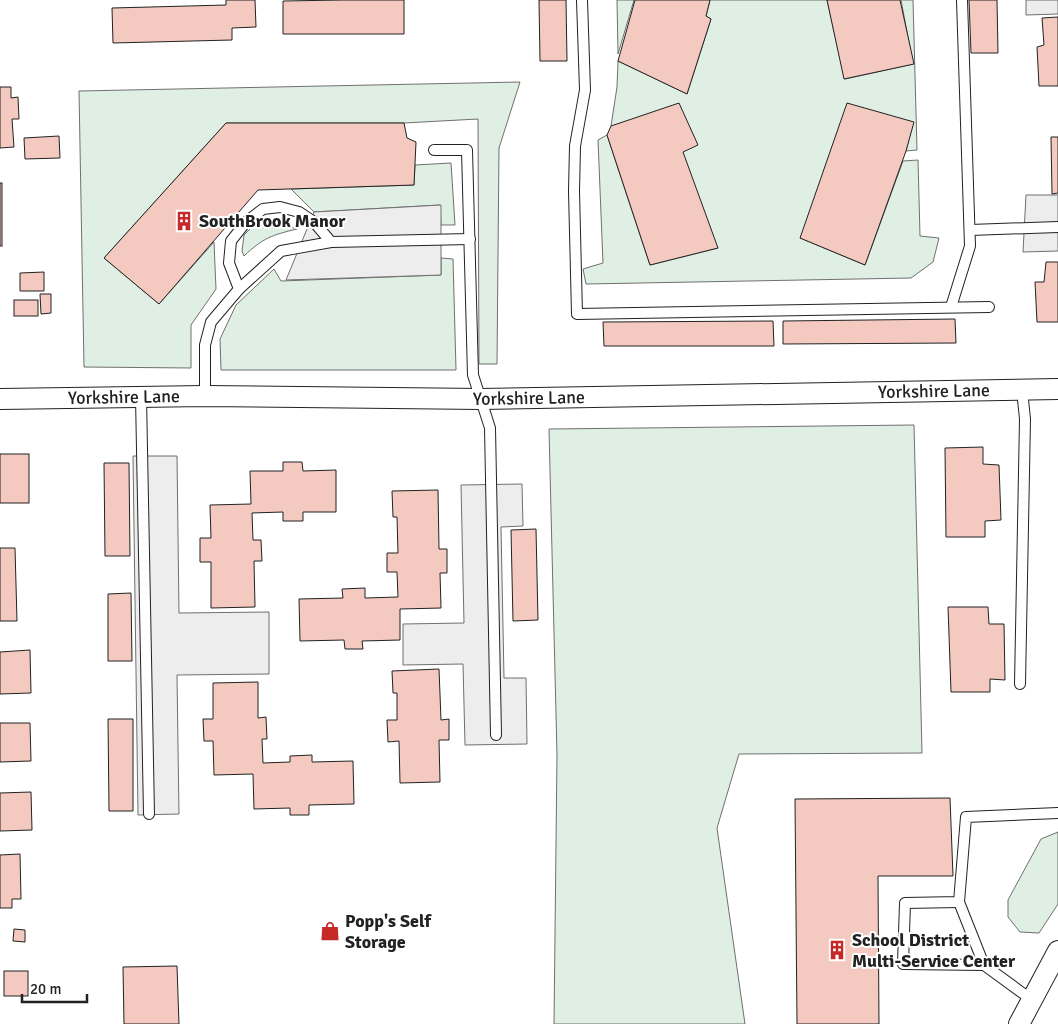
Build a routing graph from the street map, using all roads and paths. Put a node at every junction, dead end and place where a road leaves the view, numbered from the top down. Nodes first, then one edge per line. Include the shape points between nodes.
1 (582, 0) edge
2 (962, 0) edge
3 (434, 150) dead end
4 (1058, 228) edge
5 (970, 230) junction
6 (470, 239) junction
7 (331, 242) junction
8 (239, 289) junction
9 (951, 307) junction
10 (989, 307) dead end
11 (1058, 389) edge
12 (1022, 390) junction
13 (206, 396) junction
14 (141, 397) junction
15 (0, 399) edge
16 (481, 399) junction
17 (1020, 684) dead end
18 (496, 735) dead end
19 (1058, 813) edge
20 (148, 814) dead end
21 (959, 902) junction
22 (1058, 951) edge
23 (984, 965) junction
24 (1032, 1000) junction
25 (1019, 1024) edge

1 - 9 lane via 585,90 575,146 574,191 577,314
2 - 5 lane
3 - 6 lane via 466,150
4 - 5 lane
5 - 9 lane via 970,246
6 - 7 lane
6 - 16 lane via 473,375
7 - 8 lane via 281,251
7 - 8 lane via 314,222 299,212 280,207 263,209 246,222 231,241 229,263
8 - 13 lane via 211,322 204,345
9 - 10 lane
11 - 12 street, Yorkshire Lane
12 - 16 street, Yorkshire Lane
12 - 17 lane via 1025,419
13 - 14 street, Yorkshire Lane
13 - 16 street, Yorkshire Lane
14 - 15 street, Yorkshire Lane
14 - 20 lane
16 - 18 lane via 490,428
19 - 21 lane via 966,817
21 - 23 lane
21 - 23 lane via 905,903 902,964
22 - 24 street
23 - 24 lane
24 - 25 street

